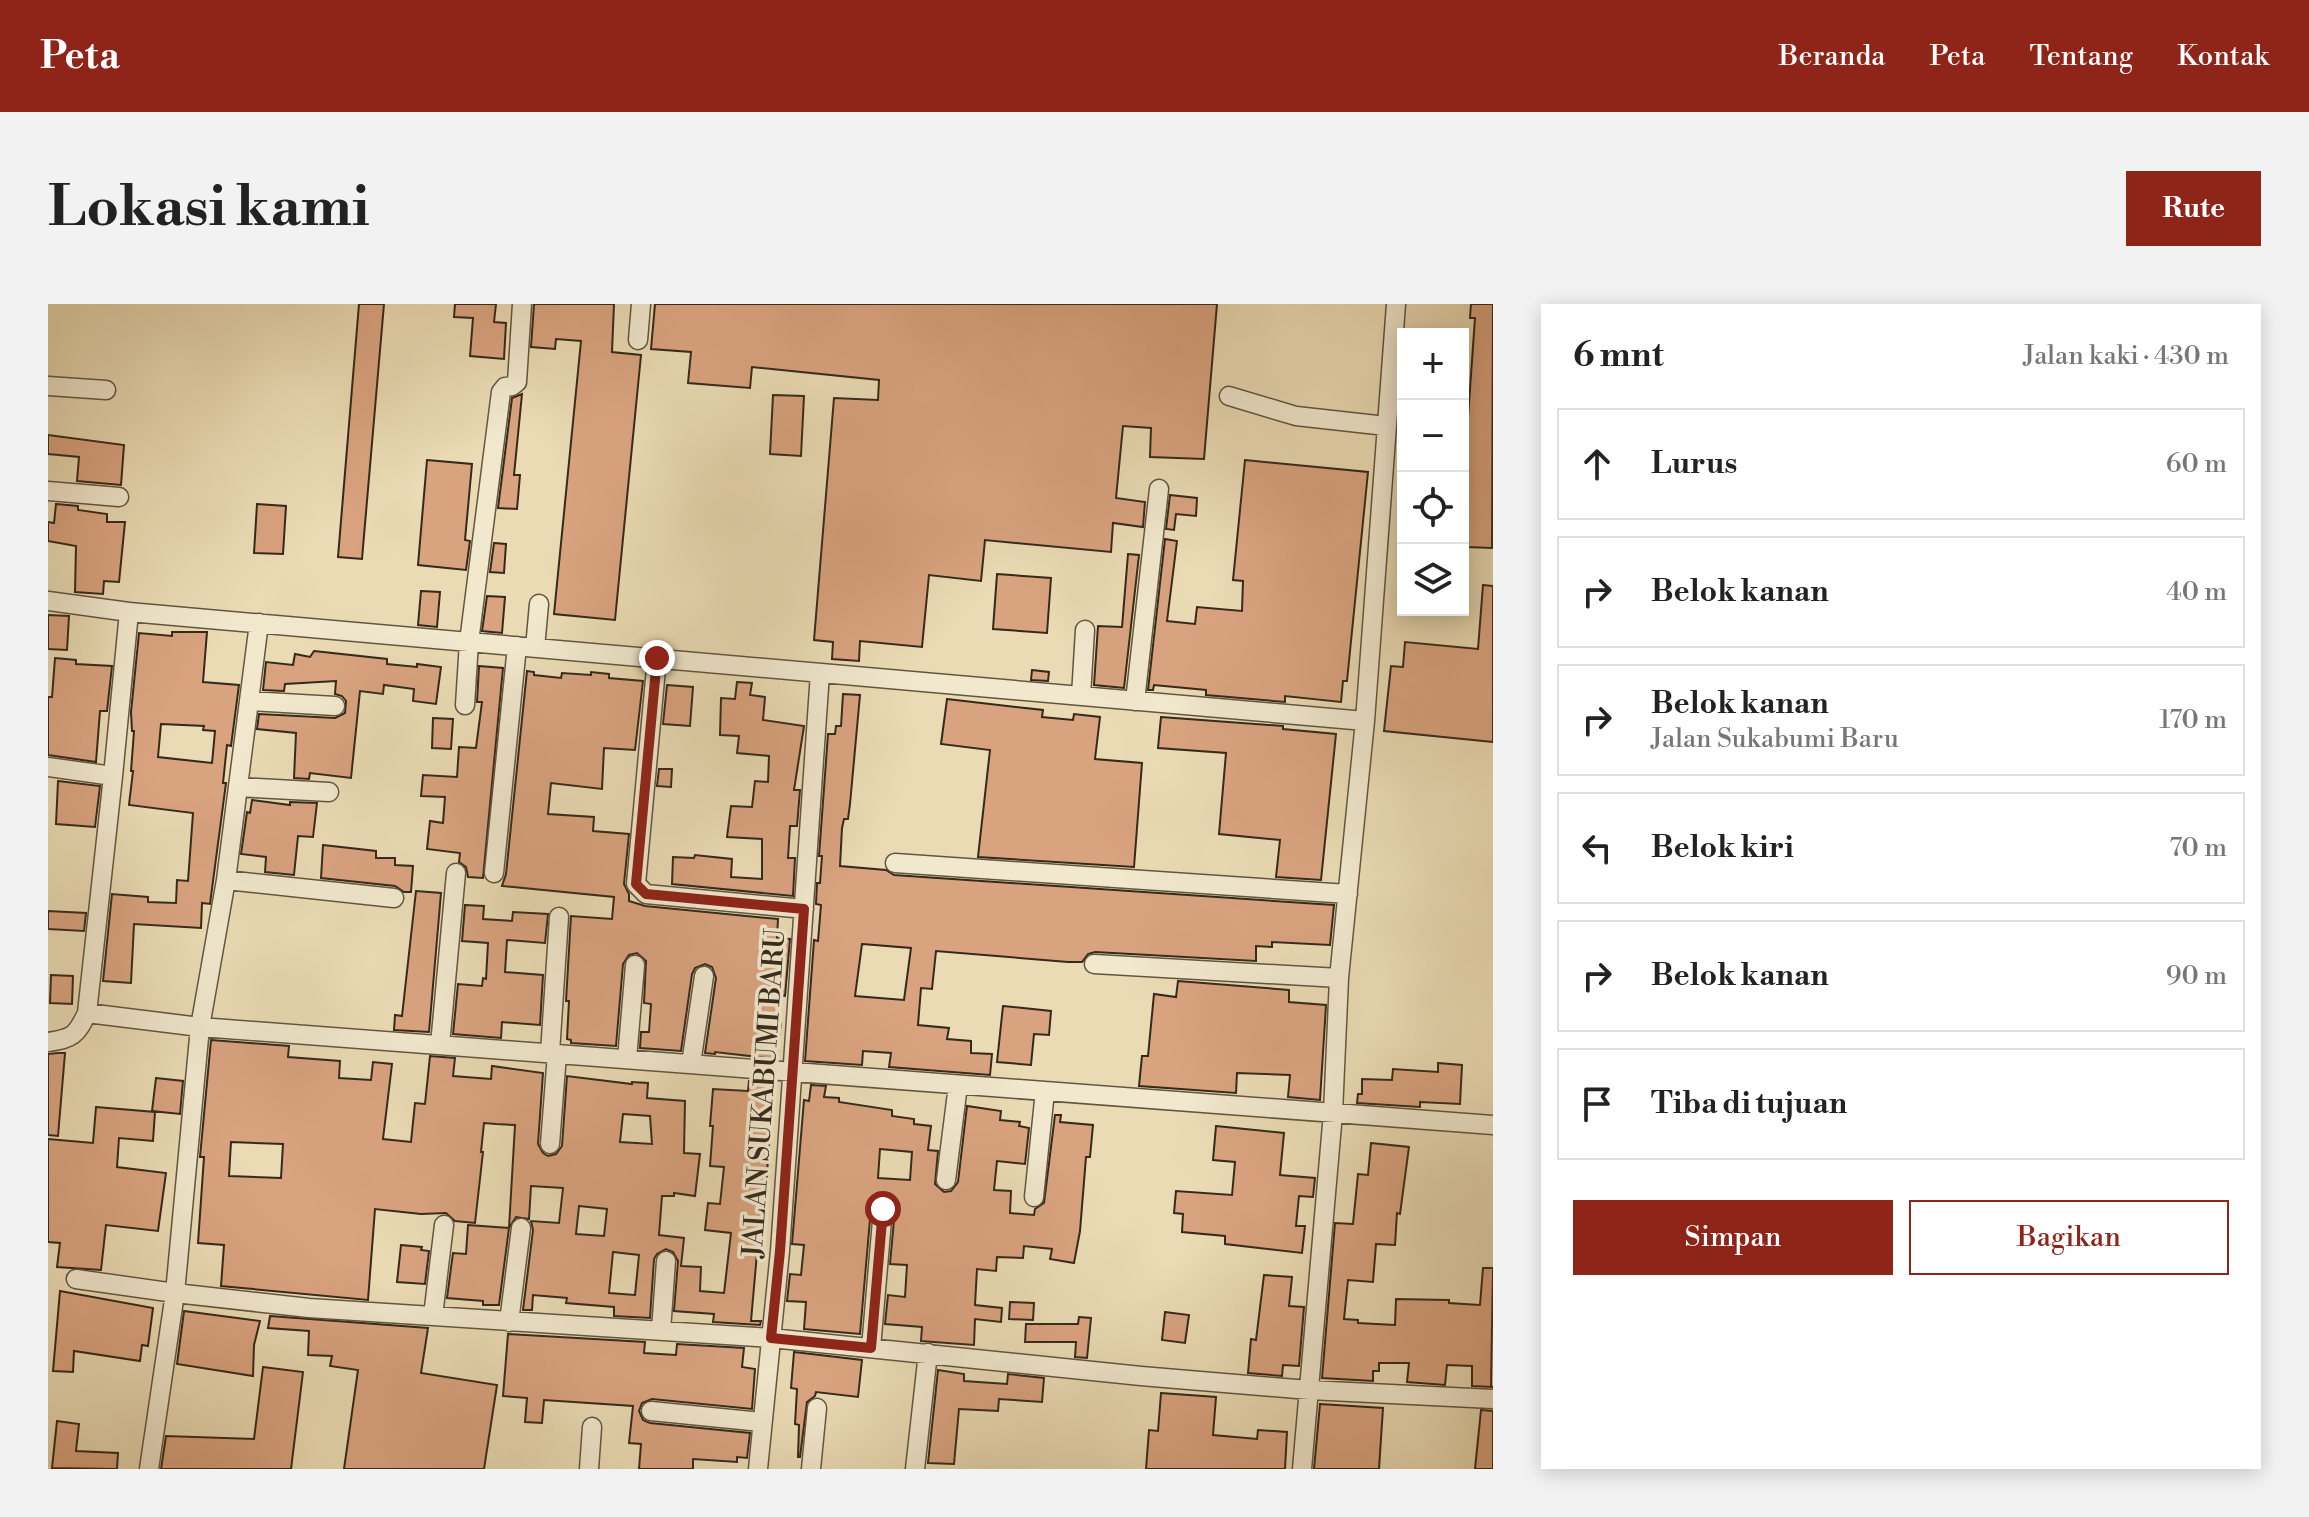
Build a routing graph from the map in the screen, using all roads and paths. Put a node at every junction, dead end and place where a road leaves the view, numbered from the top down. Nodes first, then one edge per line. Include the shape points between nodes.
1 (522, 304) edge
2 (641, 304) edge
3 (1396, 304) edge
4 (638, 340) dead end
5 (48, 386) edge
6 (106, 390) dead end
7 (1229, 396) dead end
8 (1386, 426) junction
9 (1159, 489) dead end
10 (48, 491) edge
11 (119, 497) dead end
12 (48, 601) edge
13 (539, 604) dead end
14 (129, 612) junction
15 (259, 623) junction
16 (1085, 630) dead end
17 (469, 642) junction
18 (526, 647) junction
19 (657, 658) junction
20 (820, 673) junction
21 (1081, 696) junction
22 (249, 701) junction
23 (1135, 701) junction
24 (465, 705) dead end
25 (335, 706) dead end
26 (1365, 721) junction
27 (48, 767) edge
28 (113, 776) junction
29 (238, 787) junction
30 (329, 792) dead end
31 (895, 863) dead end
32 (456, 873) dead end
33 (494, 873) dead end
34 (226, 880) junction
35 (1348, 894) junction
36 (394, 898) dead end
37 (804, 909) junction
38 (559, 917) dead end
39 (1094, 964) dead end
40 (635, 965) dead end
41 (704, 976) dead end
42 (1339, 978) junction
43 (87, 1013) junction
44 (200, 1027) junction
45 (48, 1042) edge
46 (440, 1045) junction
47 (554, 1054) junction
48 (627, 1059) junction
49 (691, 1064) junction
50 (792, 1072) junction
51 (958, 1085) junction
52 (1045, 1091) junction
53 (1333, 1113) junction
54 (1493, 1125) edge
55 (550, 1144) dead end
56 (946, 1180) dead end
57 (1034, 1197) dead end
58 (883, 1209) dead end
59 (444, 1225) dead end
60 (521, 1228) dead end
61 (666, 1261) dead end
62 (76, 1279) dead end
63 (175, 1293) junction
64 (433, 1316) junction
65 (509, 1322) junction
66 (661, 1331) junction
67 (771, 1338) junction
68 (871, 1348) junction
69 (928, 1353) junction
70 (1309, 1390) junction
71 (1493, 1399) edge
72 (817, 1408) dead end
73 (651, 1411) dead end
74 (761, 1422) junction
75 (592, 1427) dead end
76 (149, 1469) edge
77 (589, 1469) edge
78 (758, 1469) edge
79 (811, 1469) edge
80 (915, 1469) edge
81 (1302, 1469) edge

1 - 17 street via 517,382 501,392
2 - 4 street
3 - 8 street
5 - 6 street
7 - 8 street via 1296,416
8 - 26 street
9 - 23 street
10 - 11 street
12 - 14 street
13 - 18 street
14 - 15 street
14 - 28 street
15 - 17 street
15 - 22 street
16 - 21 street
17 - 18 street
17 - 24 street
18 - 19 street
18 - 33 street
19 - 20 street
19 - 37 street via 636,884 646,894
20 - 21 street
20 - 37 street, JALAN SUKABUMI BARU
21 - 23 street
22 - 25 street
22 - 29 street
23 - 26 street
26 - 35 street
27 - 28 street
28 - 43 street
29 - 30 street
29 - 34 street
31 - 35 street
32 - 46 street
34 - 36 street
34 - 44 street
35 - 42 street
37 - 50 street, JALAN SUKABUMI BARU
38 - 47 street
39 - 42 street
40 - 48 street
41 - 49 street
42 - 53 street
43 - 44 street
43 - 45 street via 70,1038
44 - 46 street
44 - 63 street
46 - 47 street
47 - 48 street
47 - 55 street
48 - 49 street
49 - 50 street
50 - 51 street
50 - 67 street, JALAN SUKABUMI BARU
51 - 52 street
51 - 56 street
52 - 53 street
52 - 57 street
53 - 54 street
53 - 70 street
58 - 68 street
59 - 64 street
60 - 65 street
61 - 66 street
62 - 63 street
63 - 64 street
63 - 76 street
64 - 65 street
65 - 66 street
66 - 67 street
67 - 68 street
67 - 74 street, JALAN SUKABUMI BARU
68 - 69 street
69 - 70 street
69 - 80 street
70 - 71 street
70 - 81 street
72 - 79 street
73 - 74 street
74 - 78 street, JALAN SUKABUMI BARU
75 - 77 street

